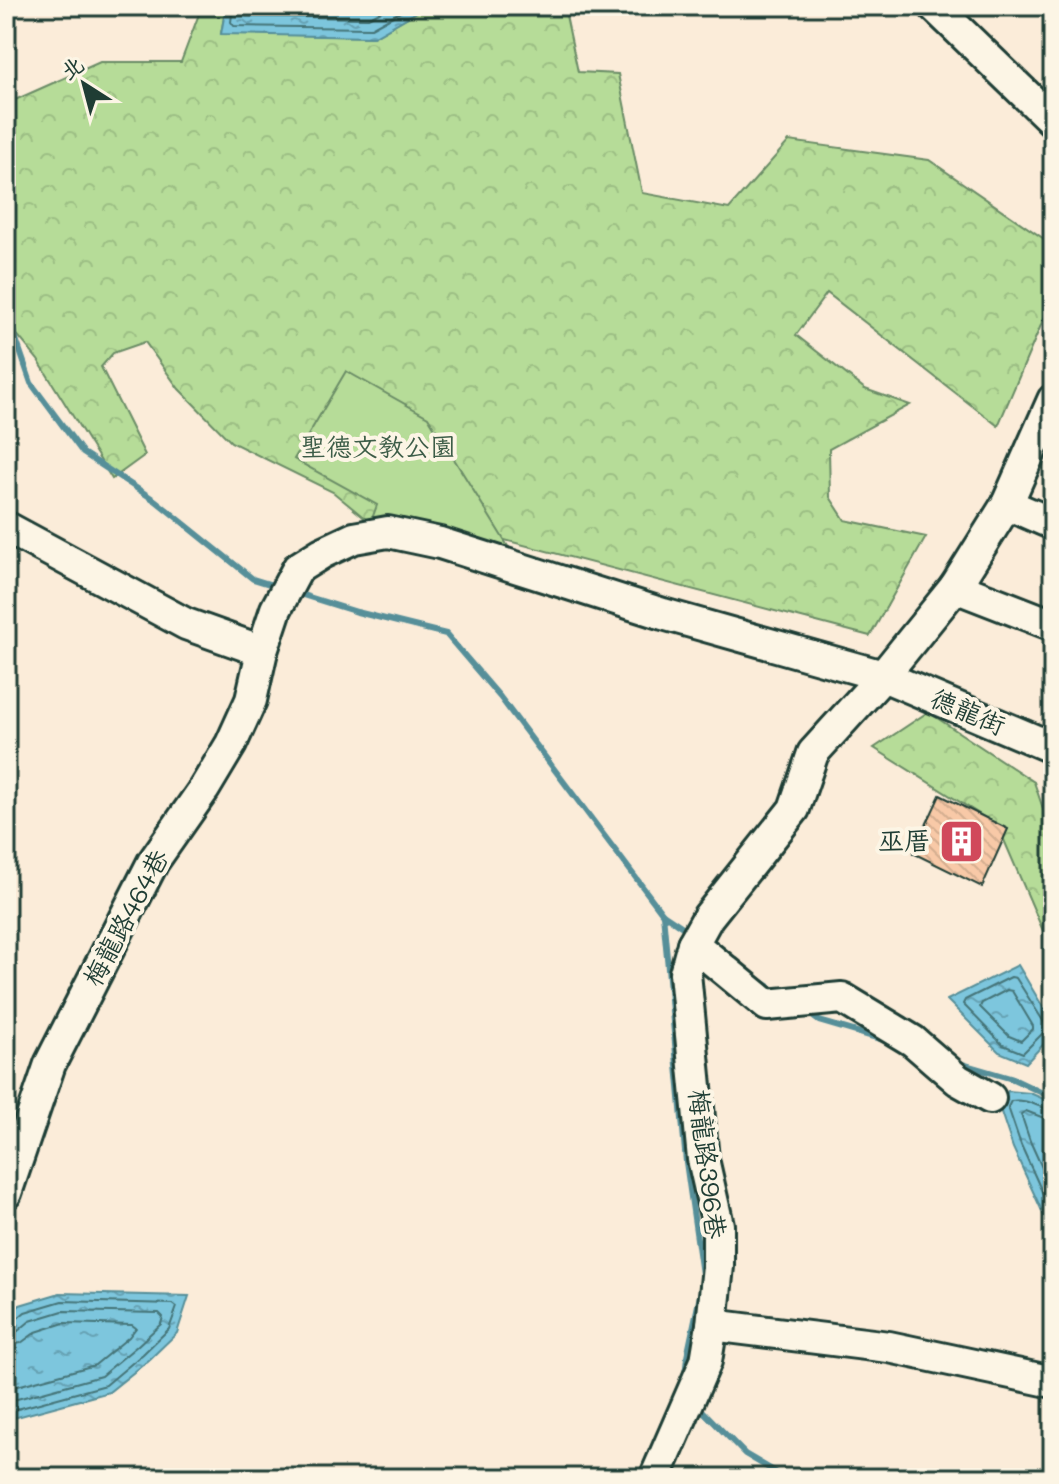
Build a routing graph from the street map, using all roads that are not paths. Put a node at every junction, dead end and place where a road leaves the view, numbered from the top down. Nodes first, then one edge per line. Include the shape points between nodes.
1 (934, 6) edge
2 (1053, 121) edge
3 (1053, 400) edge
4 (1007, 504) junction
5 (1053, 524) edge
6 (6, 527) edge
7 (955, 587) junction
8 (1053, 625) edge
9 (262, 651) junction
10 (883, 676) junction
11 (1053, 748) edge
12 (693, 944) junction
13 (990, 1098) dead end
14 (6, 1193) edge
15 (712, 1325) junction
16 (1053, 1382) edge
17 (655, 1478) edge

1 - 2 street
3 - 4 street, 梅龍路396巷
4 - 5 street
4 - 7 street, 梅龍路396巷
6 - 9 street via 186,624
7 - 8 street
7 - 10 street, 梅龍路396巷
9 - 10 street, 梅龍路464巷 via 298,568 354,538 388,532
9 - 14 street, 梅龍路464巷 via 251,700 231,744 153,862 50,1064
10 - 11 street, 德龍街
10 - 12 street, 梅龍路396巷 via 813,753 794,809 708,917
12 - 13 street via 767,1005 842,998 913,1041 958,1080
12 - 15 street, 梅龍路396巷 via 685,973 703,1159 718,1225
15 - 16 street via 889,1347
15 - 17 street, 梅龍路396巷 via 706,1361

